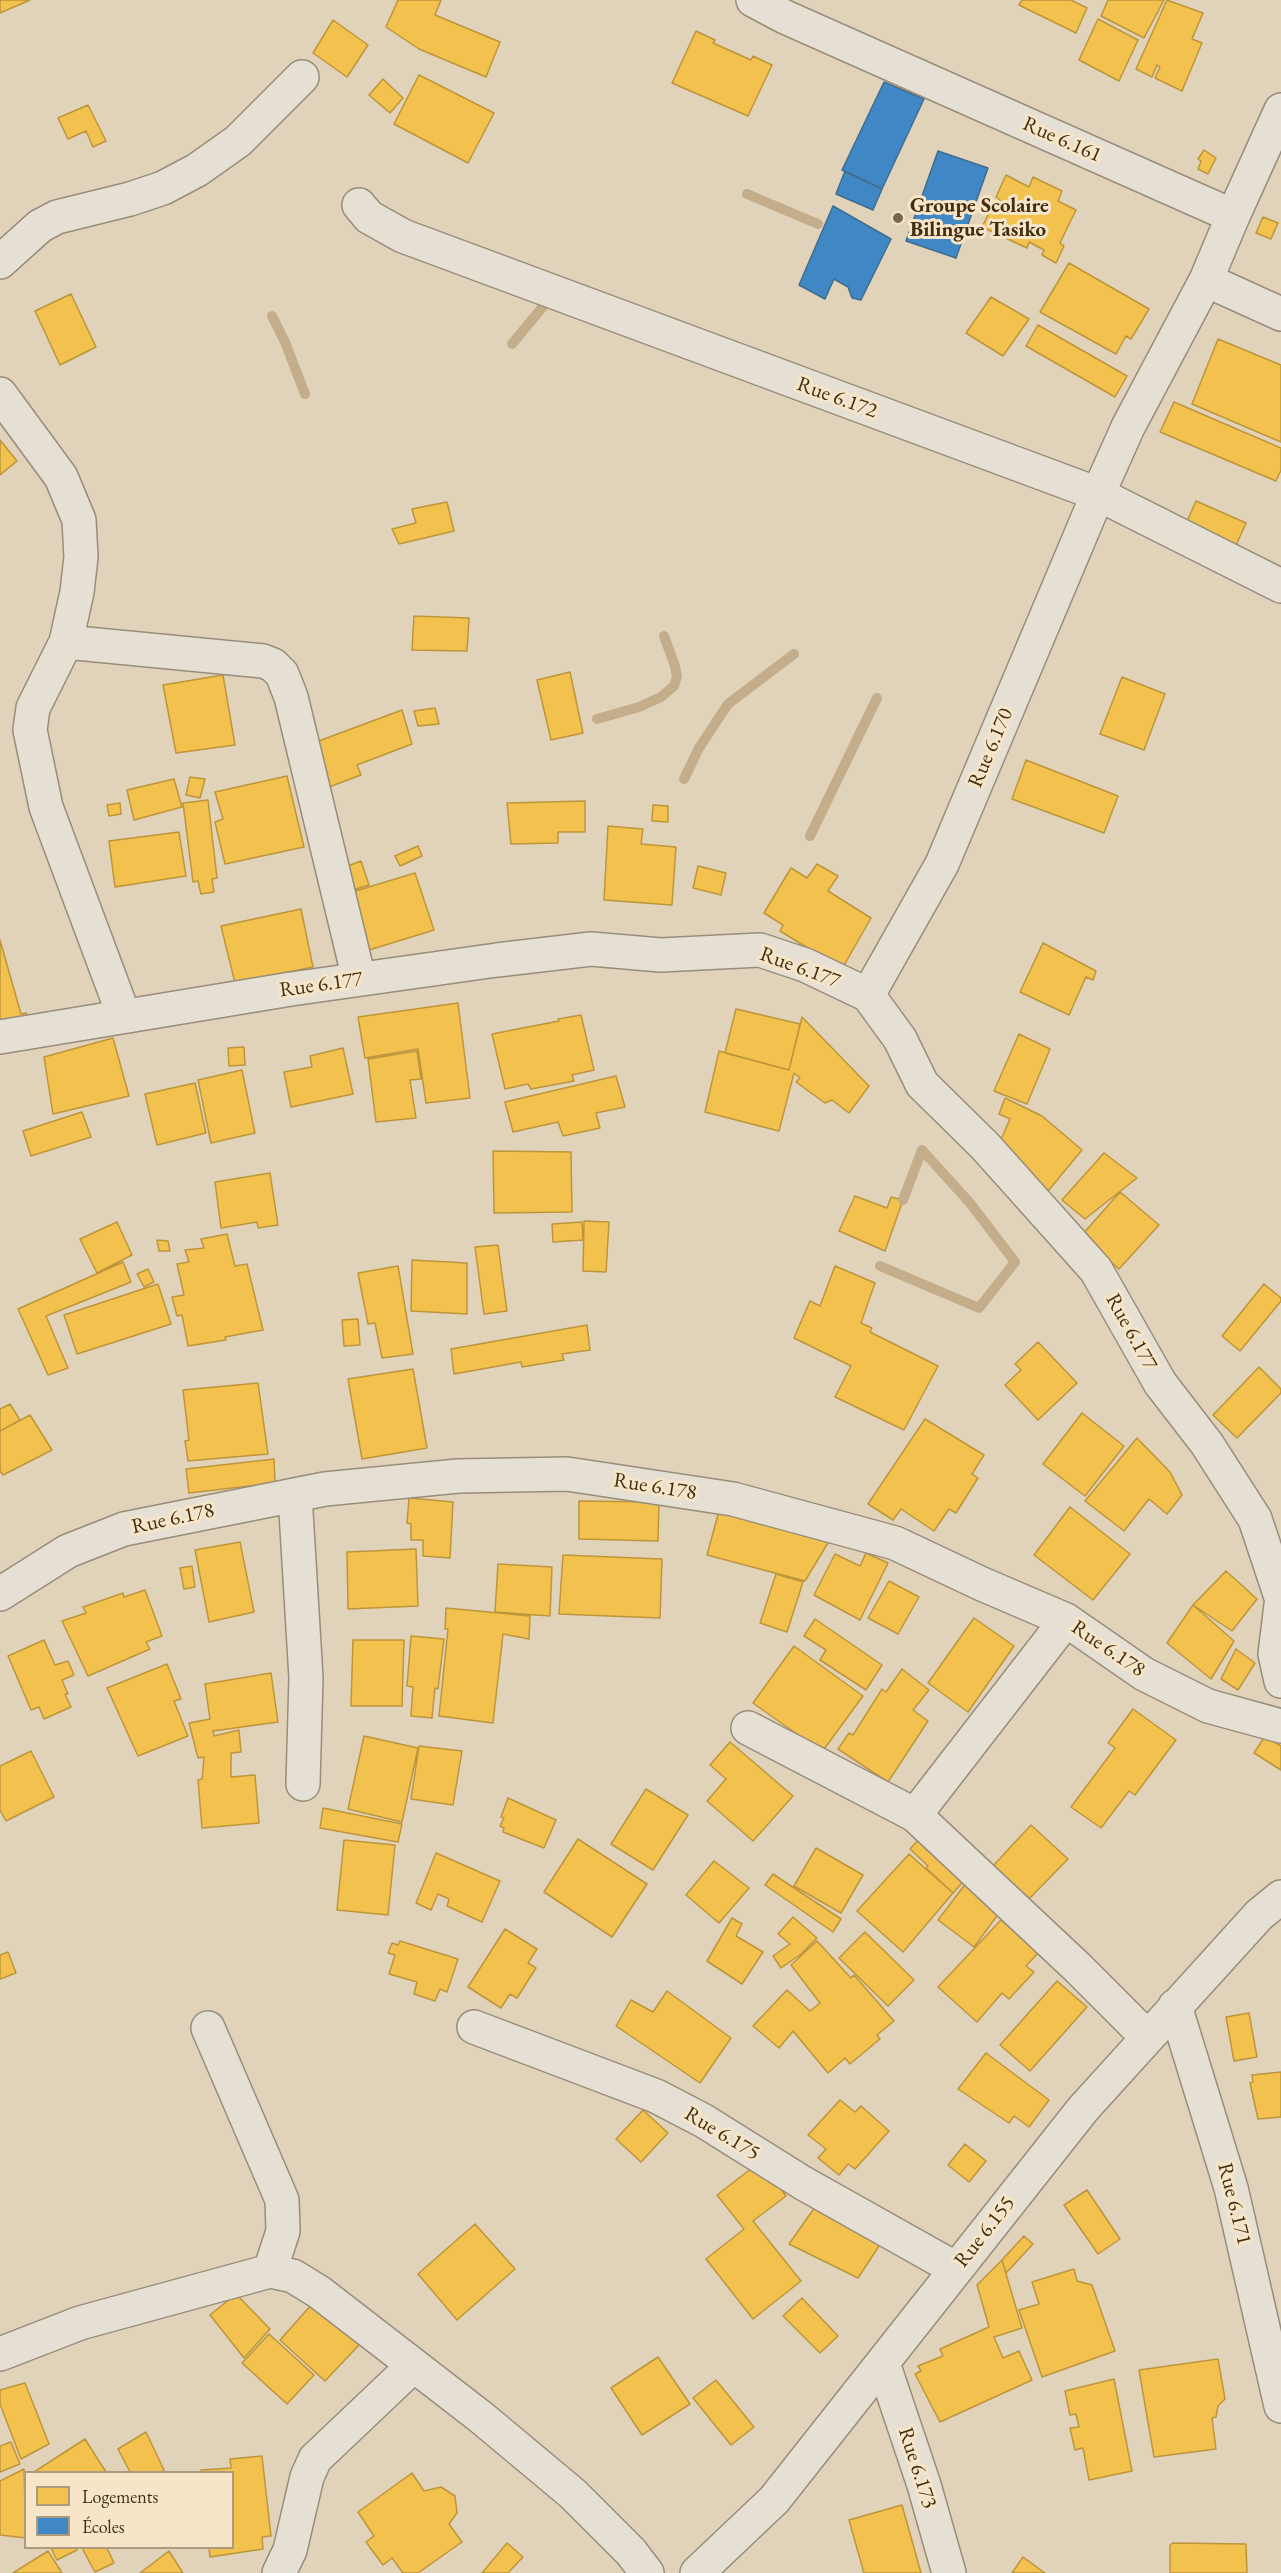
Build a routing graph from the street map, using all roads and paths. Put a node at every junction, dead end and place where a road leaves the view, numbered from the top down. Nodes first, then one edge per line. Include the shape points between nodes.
1 (753, 0) edge
2 (302, 77) dead end
3 (1281, 110) edge
4 (359, 205) dead end
5 (1233, 216) junction
6 (0, 262) edge
7 (1206, 280) junction
8 (1281, 314) edge
9 (0, 394) edge
10 (1098, 494) junction
11 (1281, 586) edge
12 (66, 642) junction
13 (358, 979) junction
14 (868, 995) junction
15 (124, 1016) junction
16 (0, 1037) edge
17 (295, 1495) junction
18 (0, 1594) edge
19 (1281, 1597) edge
20 (1281, 1605) edge
21 (1066, 1620) junction
22 (1281, 1682) edge
23 (1281, 1726) edge
24 (748, 1728) dead end
25 (303, 1784) dead end
26 (915, 1815) junction
27 (1281, 1897) edge
28 (1175, 2006) junction
29 (474, 2027) dead end
30 (208, 2028) dead end
31 (1148, 2037) junction
32 (956, 2269) junction
33 (270, 2271) junction
34 (0, 2354) edge
35 (883, 2363) junction
36 (413, 2366) junction
37 (1281, 2406) edge
38 (279, 2573) edge
39 (647, 2573) edge
40 (697, 2573) edge
41 (949, 2573) edge

1 - 5 street, Rue 6.161
2 - 6 street via 238,141 197,170 141,196 57,217 40,226
3 - 5 street
4 - 10 street, Rue 6.172 via 369,217 403,236
5 - 7 street
7 - 8 street
7 - 10 street via 1128,427
9 - 12 street via 61,477 79,520 81,557
10 - 11 street, Rue 6.172
10 - 14 street, Rue 6.170 via 942,864
12 - 13 street via 263,661 282,674 291,697
12 - 15 street via 33,708 30,730 46,807
13 - 14 street, Rue 6.177 via 591,950 661,955 760,950 805,965
13 - 15 street, Rue 6.177
14 - 19 street, Rue 6.177 via 900,1039 922,1084 985,1146 1096,1270 1160,1383 1207,1444 1255,1519
15 - 16 street, Rue 6.177
17 - 18 street, Rue 6.178 via 124,1529 68,1551
17 - 21 street, Rue 6.178 via 458,1476 567,1474 733,1499 895,1543
17 - 25 street via 306,1678
20 - 22 street via 1275,1654
21 - 23 street, Rue 6.178 via 1144,1674 1208,1706
21 - 26 street
24 - 26 street
26 - 31 street
27 - 28 street, Rue 6.155 via 1259,1915
28 - 31 street, Rue 6.155
28 - 37 street, Rue 6.171 via 1231,2188
29 - 32 street, Rue 6.175 via 666,2101
30 - 33 street via 282,2200 284,2230
31 - 32 street, Rue 6.155 via 1083,2109
32 - 35 street, Rue 6.155
33 - 34 street via 80,2323
33 - 36 street via 293,2276 319,2292
35 - 40 street, Rue 6.155 via 774,2500
35 - 41 street, Rue 6.173
36 - 38 street via 315,2459 290,2550
36 - 39 street via 573,2493 632,2552

